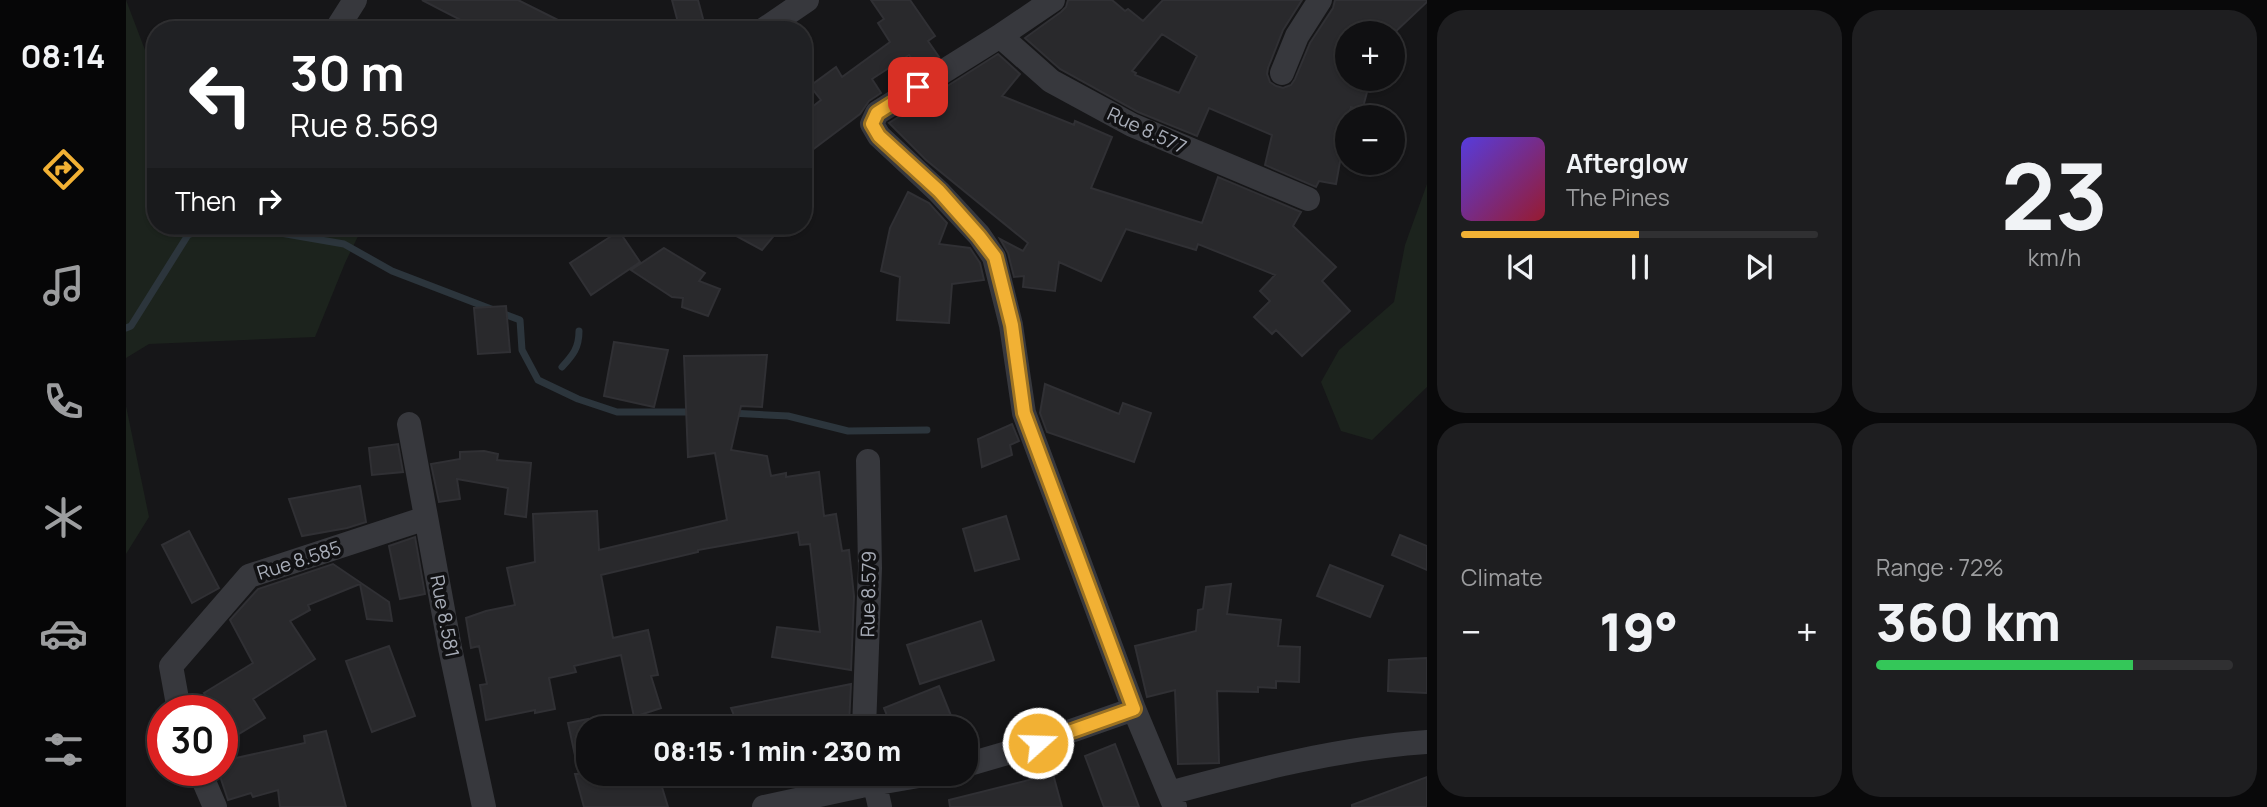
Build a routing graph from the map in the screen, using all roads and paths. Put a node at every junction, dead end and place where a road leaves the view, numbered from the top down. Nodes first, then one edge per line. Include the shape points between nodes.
1 (355, 0) edge
2 (807, 0) edge
3 (1054, 0) edge
4 (1320, 0) edge
5 (342, 21) edge
6 (776, 21) edge
7 (1000, 36) junction
8 (1282, 73) dead end
9 (1308, 199) dead end
10 (409, 424) dead end
11 (868, 461) dead end
12 (426, 518) junction
13 (176, 695) edge
14 (1134, 709) junction
15 (864, 716) edge
16 (1427, 742) edge
17 (978, 762) edge
18 (206, 786) edge
19 (869, 788) edge
20 (1172, 800) edge
21 (215, 807) edge
22 (484, 807) edge
23 (764, 807) edge

1 - 5 street
2 - 6 street
3 - 7 street
4 - 8 street via 1297,36
7 - 9 street, Rue 8.577 via 1051,81 1132,125
7 - 14 street via 877,113 872,124 879,136 939,191 995,257 1012,325 1024,413
10 - 12 street, Rue 8.581
11 - 15 street, Rue 8.579
12 - 13 street, Rue 8.585 via 249,576 171,666
12 - 22 street, Rue 8.581
14 - 17 street
14 - 20 street
16 - 20 street via 1275,765
18 - 21 street
19 - 23 street

